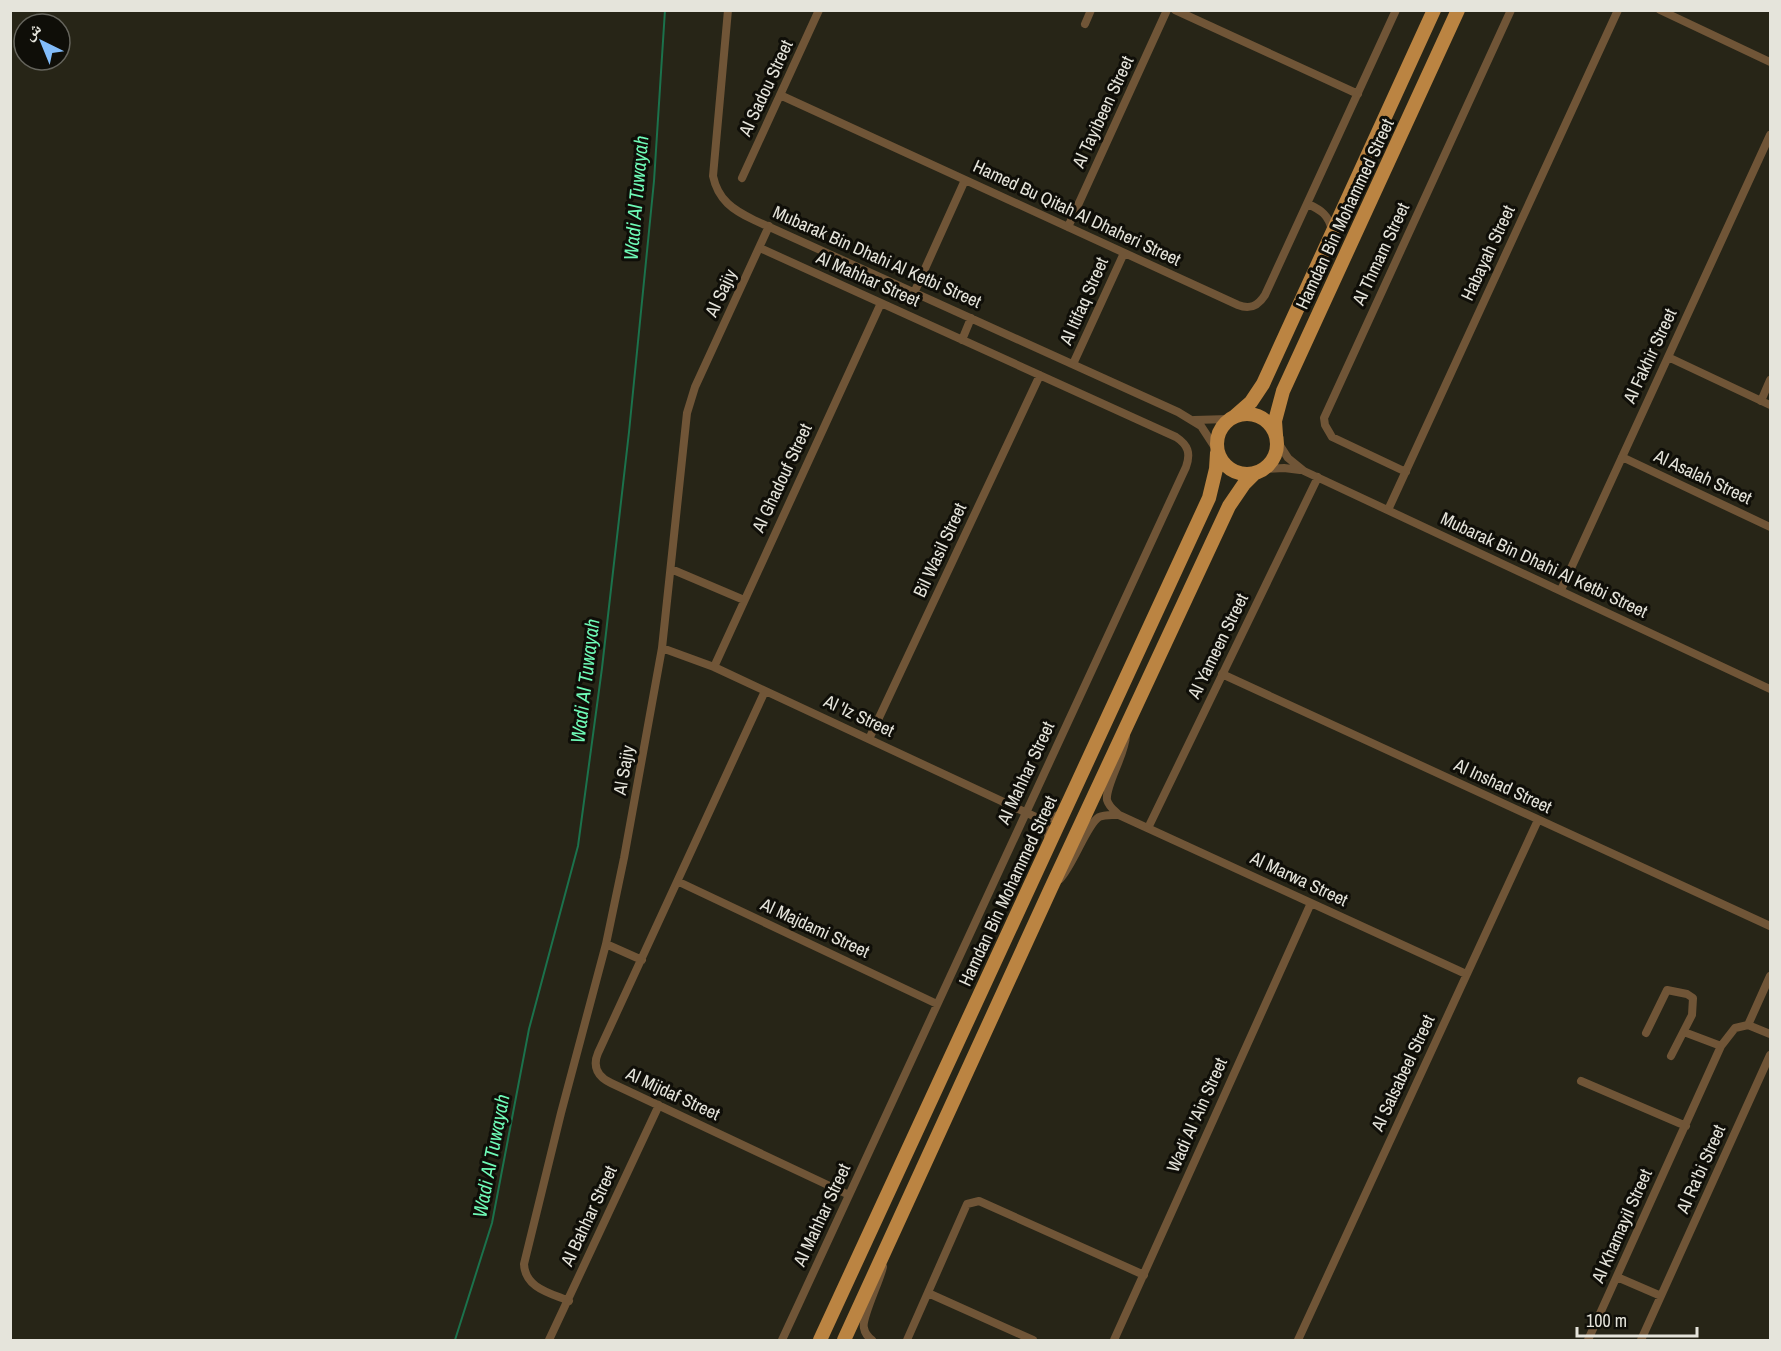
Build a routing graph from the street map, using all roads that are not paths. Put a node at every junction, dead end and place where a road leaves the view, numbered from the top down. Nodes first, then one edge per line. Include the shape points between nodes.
1 (728, 10) edge
2 (819, 10) edge
3 (1091, 10) edge
4 (1167, 10) edge
5 (1176, 10) edge
6 (1396, 10) edge
7 (1434, 10) edge
8 (1458, 10) edge
9 (1511, 10) edge
10 (1618, 10) edge
11 (1660, 10) edge
12 (1085, 24) dead end
13 (1770, 62) edge
14 (1358, 94) junction
15 (780, 95) junction
16 (1770, 135) edge
17 (742, 178) dead end
18 (965, 180) junction
19 (1308, 204) junction
20 (1345, 205) junction
21 (1322, 210) junction
22 (769, 226) junction
23 (1068, 227) junction
24 (1332, 231) junction
25 (760, 248) junction
26 (1124, 253) junction
27 (914, 292) junction
28 (881, 303) junction
29 (971, 318) junction
30 (962, 340) junction
31 (1668, 357) junction
32 (1073, 364) junction
33 (1040, 375) junction
34 (1770, 380) edge
35 (1761, 401) junction
36 (1770, 405) edge
37 (1232, 418) junction
38 (1194, 420) junction
39 (1277, 438) junction
40 (1217, 451) junction
41 (1622, 457) junction
42 (1304, 471) junction
43 (1259, 472) junction
44 (1406, 472) junction
45 (1318, 477) junction
46 (1388, 510) junction
47 (1770, 527) edge
48 (671, 569) junction
49 (1560, 591) junction
50 (744, 600) junction
51 (662, 648) junction
52 (714, 667) junction
53 (1222, 674) junction
54 (1770, 689) edge
55 (765, 691) junction
56 (1126, 729) junction
57 (869, 739) junction
58 (1065, 812) junction
59 (1026, 813) junction
60 (1119, 815) junction
61 (1040, 819) junction
62 (1538, 820) junction
63 (1148, 828) junction
64 (1049, 841) junction
65 (679, 882) junction
66 (1051, 888) junction
67 (1311, 903) junction
68 (1770, 926) edge
69 (606, 944) junction
70 (642, 960) junction
71 (1466, 974) junction
72 (1770, 976) edge
73 (937, 1004) junction
74 (1748, 1025) junction
75 (1684, 1032) junction
76 (1646, 1033) dead end
77 (1770, 1034) edge
78 (1721, 1046) junction
79 (1770, 1054) edge
80 (1671, 1056) dead end
81 (1581, 1081) dead end
82 (659, 1105) junction
83 (1686, 1126) junction
84 (849, 1195) junction
85 (884, 1253) junction
86 (1144, 1275) junction
87 (1617, 1277) junction
88 (928, 1293) junction
89 (1661, 1296) junction
90 (569, 1300) junction
91 (549, 1341) edge
92 (782, 1341) edge
93 (820, 1341) edge
94 (844, 1341) edge
95 (872, 1341) edge
96 (907, 1341) edge
97 (1033, 1341) edge
98 (1114, 1341) edge
99 (1298, 1341) edge
100 (1588, 1341) edge
101 (1641, 1341) edge

1 - 22 street, Mubarak Bin Dhahi Al Ketbi Street via 713,176 718,193 729,206
2 - 15 street, Al Sadou Street
3 - 12 street
4 - 23 street, Al Tayibeen Street
5 - 14 street
6 - 14 street, Hamed Bu Qitah Al Dhaheri Street
7 - 20 main road, Hamdan Bin Mohammed Street
8 - 39 main road, Hamdan Bin Mohammed Street via 1283,391 1275,421
9 - 44 street, Al Thmam Street via 1324,418 1332,437
10 - 44 street, Habayah Street
11 - 13 street
14 - 19 street, Hamed Bu Qitah Al Dhaheri Street
15 - 17 street, Al Sadou Street
15 - 18 street, Hamed Bu Qitah Al Dhaheri Street
16 - 31 street, Al Fakhir Street
18 - 23 street, Hamed Bu Qitah Al Dhaheri Street
18 - 27 street
19 - 21 street
19 - 26 street, Hamed Bu Qitah Al Dhaheri Street via 1263,298 1250,308
20 - 21 street
20 - 24 main road, Hamdan Bin Mohammed Street
21 - 24 street
22 - 25 street, Al Sajiy
22 - 27 street, Mubarak Bin Dhahi Al Ketbi Street
23 - 26 street, Hamed Bu Qitah Al Dhaheri Street
24 - 37 main road, Hamdan Bin Mohammed Street via 1263,384 1251,402
25 - 28 street, Al Mahhar Street
25 - 48 street, Al Sajiy via 690,400
26 - 32 street, Al Itifaq Street
27 - 29 street, Mubarak Bin Dhahi Al Ketbi Street
28 - 30 street, Al Mahhar Street
28 - 50 street, Al Ghadouf Street
29 - 30 street
29 - 32 street, Mubarak Bin Dhahi Al Ketbi Street
30 - 33 street, Al Mahhar Street
31 - 35 street
31 - 41 street, Al Fakhir Street
32 - 38 street, Mubarak Bin Dhahi Al Ketbi Street
33 - 57 street, Bil Wasil Street
33 - 59 street, Al Mahhar Street via 1176,436 1189,454
34 - 35 street
35 - 36 street
37 - 38 street, Mubarak Bin Dhahi Al Ketbi Street
37 - 39 main road via 1245,414 1264,419
37 - 40 main road via 1219,432
38 - 40 street, Mubarak Bin Dhahi Al Ketbi Street
39 - 42 street, Mubarak Bin Dhahi Al Ketbi Street via 1288,458
39 - 43 main road via 1275,457
40 - 43 main road via 1227,468 1236,473
40 - 58 main road, Hamdan Bin Mohammed Street via 1209,498
41 - 47 street, Al Asalah Street
41 - 49 street, Al Fakhir Street
42 - 43 street, Mubarak Bin Dhahi Al Ketbi Street via 1284,468
42 - 45 street, Mubarak Bin Dhahi Al Ketbi Street
43 - 56 main road, Hamdan Bin Mohammed Street via 1244,484 1229,506
44 - 46 street, Habayah Street
45 - 46 street, Mubarak Bin Dhahi Al Ketbi Street
45 - 53 street, Al Yameen Street
46 - 49 street, Mubarak Bin Dhahi Al Ketbi Street
48 - 50 street
48 - 51 street, Al Sajiy
49 - 54 street, Mubarak Bin Dhahi Al Ketbi Street
50 - 52 street, Al Ghadouf Street
51 - 52 street, Al 'Iz Street
51 - 69 street, Al Sajiy
52 - 55 street, Al 'Iz Street
53 - 62 street, Al Inshad Street
53 - 63 street, Al Yameen Street
55 - 57 street, Al 'Iz Street
55 - 65 street, Al Mijdaf Street
56 - 60 street via 1124,751 1107,791 1108,803
56 - 66 main road, Hamdan Bin Mohammed Street
57 - 59 street, Al 'Iz Street
58 - 61 street
58 - 64 main road, Hamdan Bin Mohammed Street
59 - 61 street, Al 'Iz Street
59 - 73 street, Al Mahhar Street
60 - 63 street, Al Marwa Street
60 - 66 street via 1104,815 1093,822 1074,862
61 - 64 street
62 - 68 street, Al Inshad Street
62 - 71 street, Al Salsabeel Street
63 - 67 street, Al Marwa Street
64 - 93 main road, Hamdan Bin Mohammed Street
65 - 70 street, Al Mijdaf Street
65 - 73 street, Al Majdami Street
66 - 85 main road, Hamdan Bin Mohammed Street
67 - 71 street, Al Marwa Street
67 - 86 street, Wadi Al 'Ain Street
69 - 70 street
69 - 90 street, Al Sajiy via 524,1264 531,1284
70 - 82 street, Al Mijdaf Street via 596,1058 596,1069 606,1081
71 - 99 street, Al Salsabeel Street
72 - 74 street
73 - 84 street, Al Mahhar Street
74 - 77 street
74 - 78 street, Al Khamayil Street via 1735,1028
75 - 76 street via 1692,1015 1693,998 1670,989 1665,991
75 - 78 street
75 - 80 street
78 - 83 street, Al Khamayil Street
79 - 89 street, Al Ra'bi Street
81 - 83 street
82 - 84 street, Al Mijdaf Street
82 - 90 street, Al Bahhar Street
83 - 87 street, Al Khamayil Street
84 - 92 street, Al Mahhar Street
85 - 94 main road, Hamdan Bin Mohammed Street
85 - 95 street via 878,1287 863,1322
86 - 88 street via 979,1201 968,1204
86 - 98 street, Wadi Al 'Ain Street
87 - 89 street
87 - 100 street, Al Khamayil Street
88 - 96 street
88 - 97 street
89 - 101 street, Al Ra'bi Street
90 - 91 street, Al Bahhar Street

